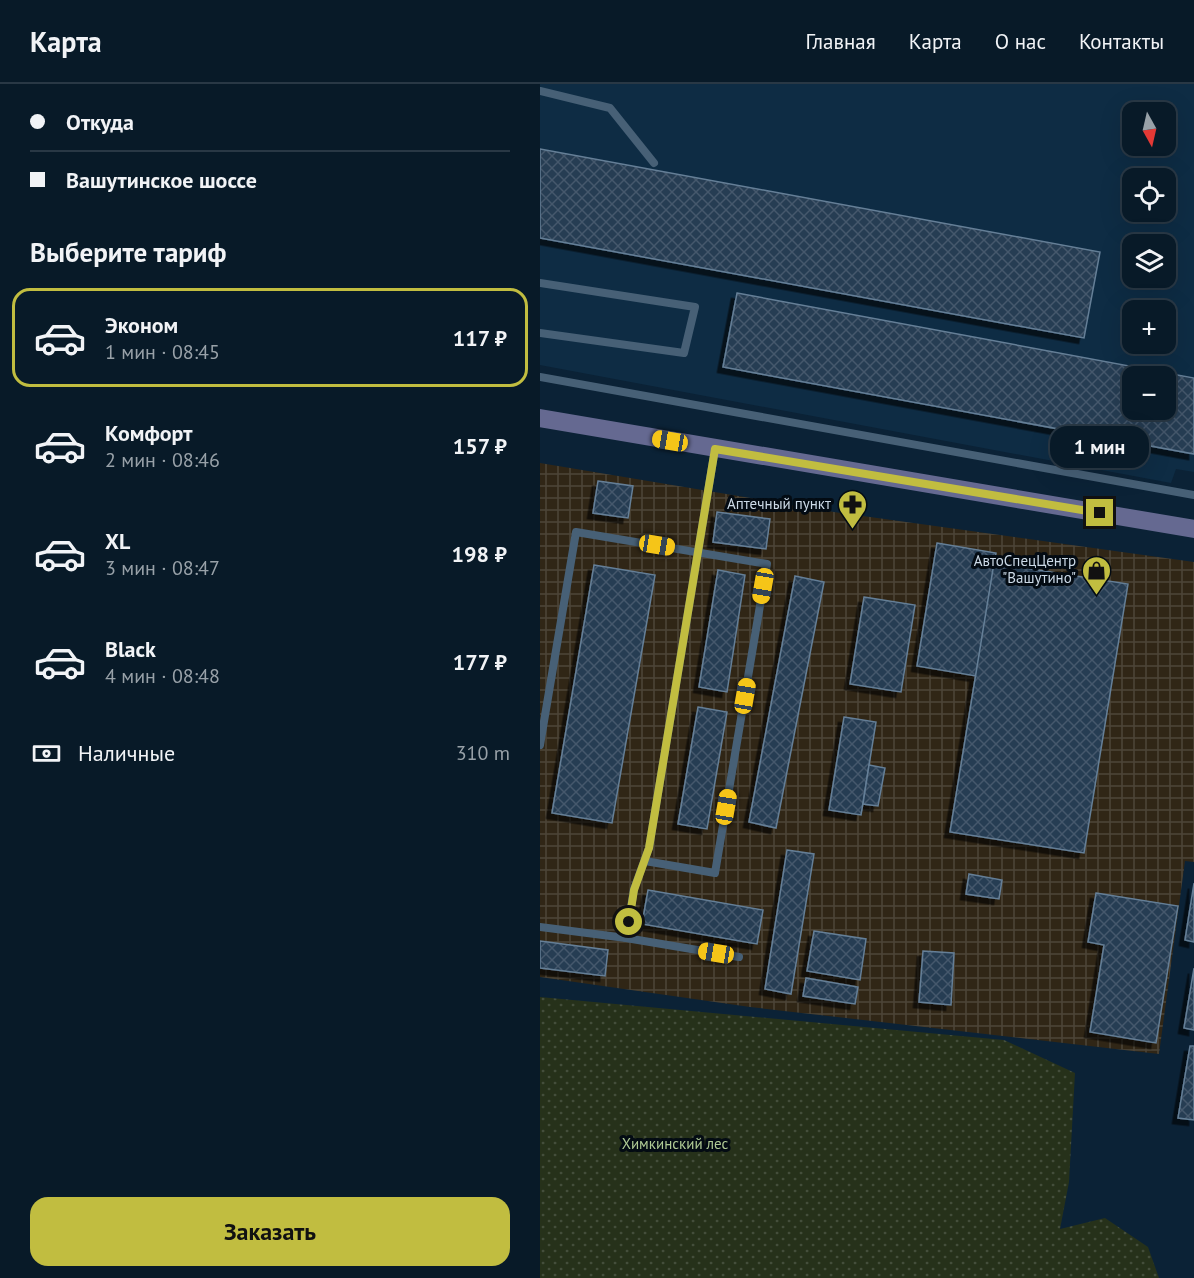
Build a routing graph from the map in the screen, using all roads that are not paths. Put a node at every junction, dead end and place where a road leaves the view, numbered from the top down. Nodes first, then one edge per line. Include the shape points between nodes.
1 (540, 90) edge
2 (654, 163) dead end
3 (540, 283) edge
4 (540, 333) edge
5 (540, 377) edge
6 (540, 418) edge
7 (715, 449) junction
8 (1194, 495) edge
9 (1194, 529) edge
10 (698, 552) junction
11 (540, 745) edge
12 (645, 861) junction
13 (540, 927) edge
14 (626, 938) junction
15 (739, 957) dead end

1 - 2 lane via 610,108
3 - 4 lane via 695,307 684,353
5 - 8 lane
6 - 7 street
7 - 9 street
7 - 10 lane
10 - 11 lane via 576,532
10 - 12 lane
10 - 12 lane via 767,564 715,873
12 - 14 lane via 634,890
13 - 14 lane
14 - 15 lane

